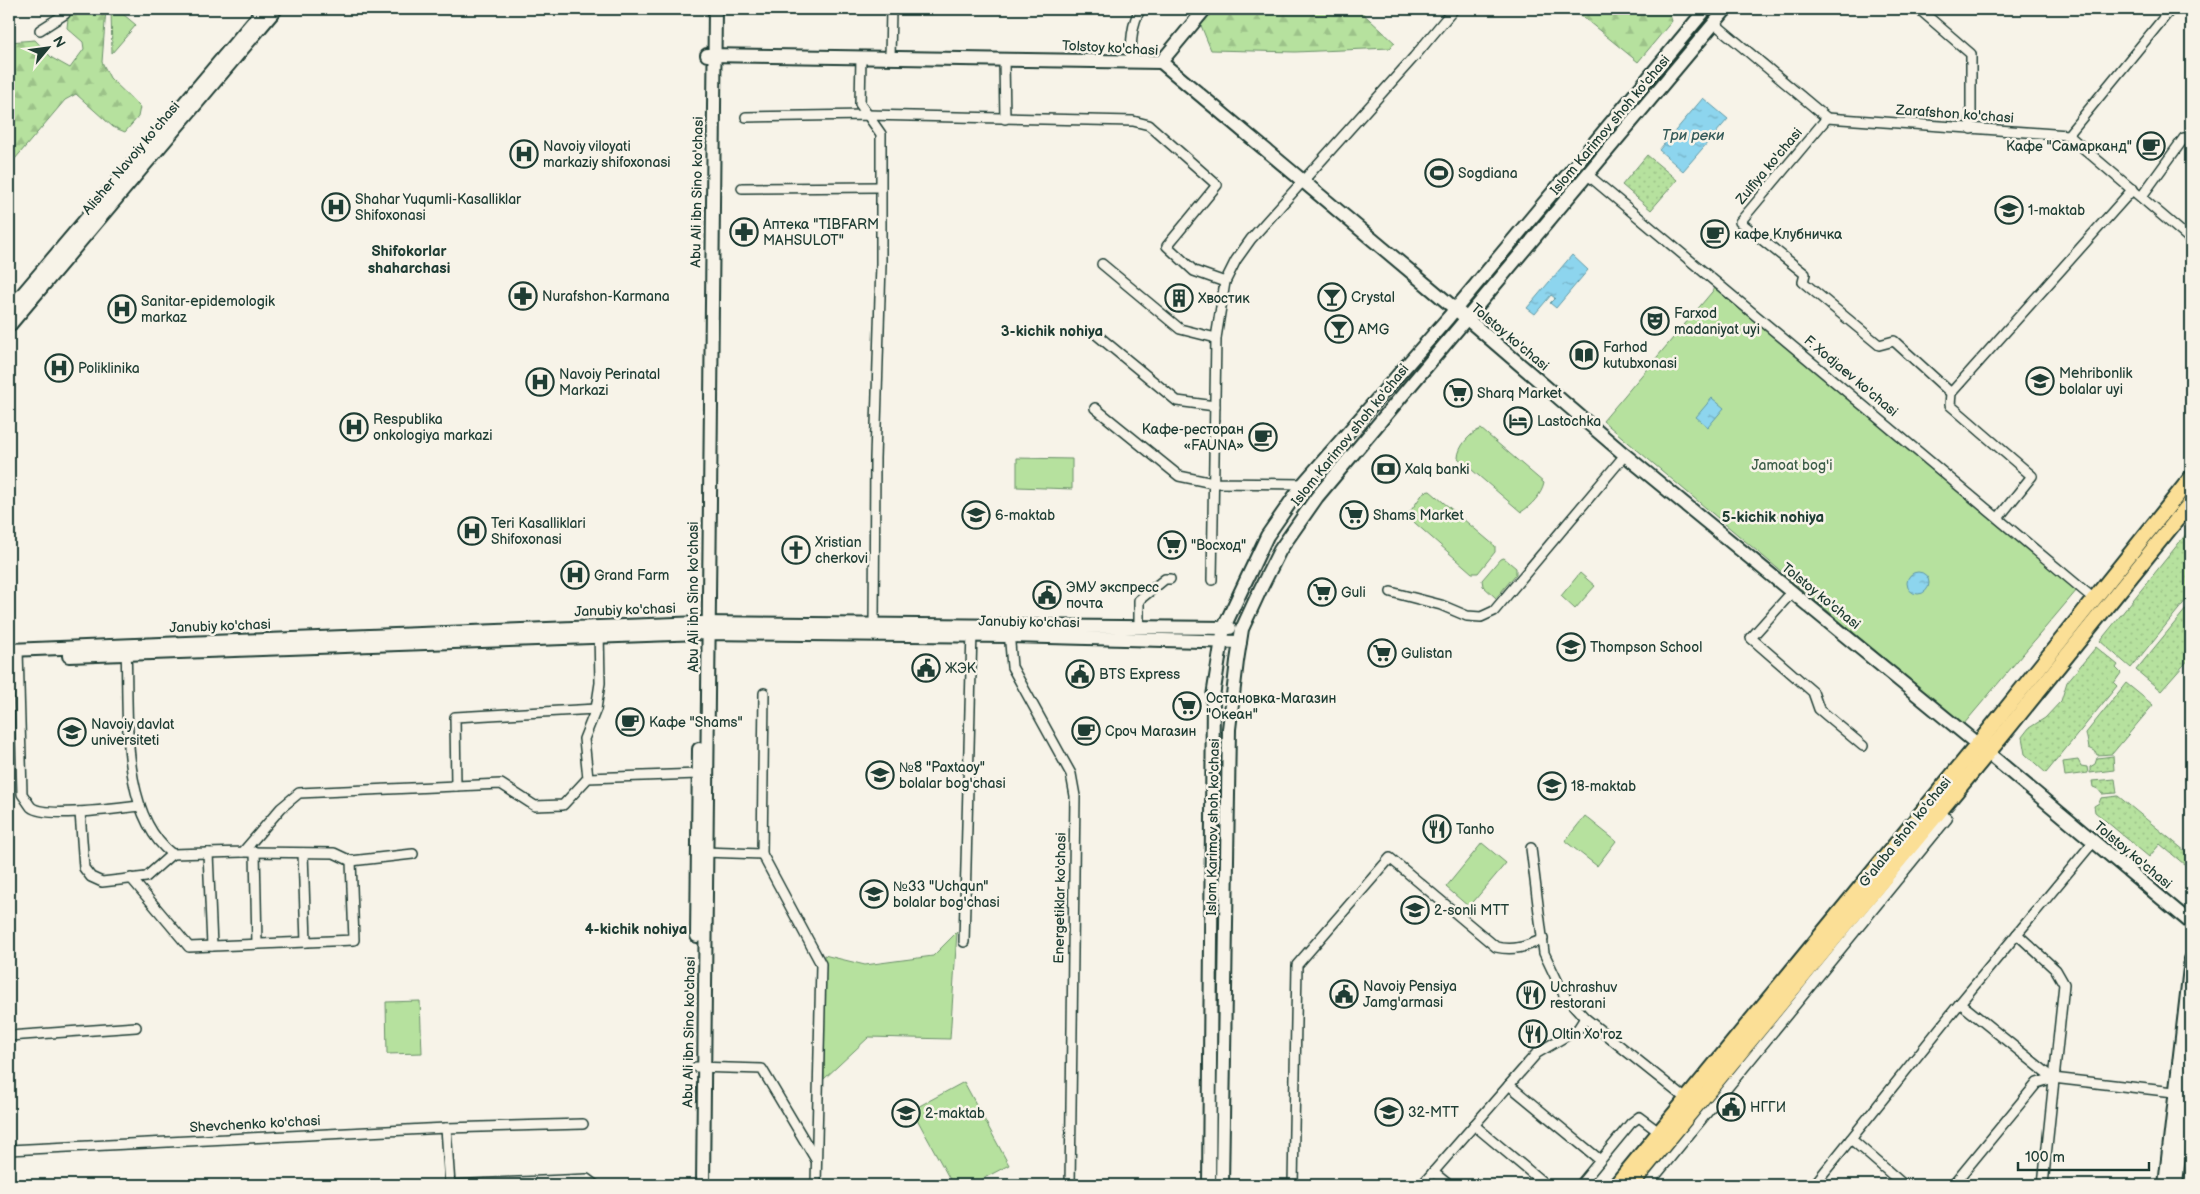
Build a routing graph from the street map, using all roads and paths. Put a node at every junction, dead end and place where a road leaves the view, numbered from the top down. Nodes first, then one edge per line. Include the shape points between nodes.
1 (65, 9) edge
2 (264, 9) edge
3 (276, 9) edge
4 (707, 9) edge
5 (714, 9) edge
6 (890, 9) edge
7 (1205, 9) edge
8 (1454, 9) edge
9 (1706, 9) edge
10 (1726, 9) edge
11 (1919, 9) edge
12 (2171, 9) edge
13 (1137, 10) edge
14 (1714, 23) junction
15 (40, 30) dead end
16 (711, 55) junction
17 (861, 57) junction
18 (890, 58) junction
19 (1004, 60) junction
20 (1131, 62) junction
21 (1160, 62) junction
22 (867, 115) junction
23 (746, 117) dead end
24 (1005, 118) junction
25 (1827, 118) junction
26 (1971, 129) junction
27 (2068, 136) junction
28 (2191, 143) edge
29 (1588, 175) junction
30 (1302, 181) junction
31 (880, 187) junction
32 (742, 188) dead end
33 (2133, 189) junction
34 (2142, 196) junction
35 (2191, 240) edge
36 (1102, 264) dead end
37 (1225, 282) junction
38 (9, 310) edge
39 (1455, 310) junction
40 (1466, 318) junction
41 (9, 326) edge
42 (1097, 335) dead end
43 (1216, 338) junction
44 (1951, 393) junction
45 (1215, 406) junction
46 (1095, 408) dead end
47 (1625, 455) junction
48 (2191, 478) edge
49 (1213, 483) junction
50 (1303, 484) junction
51 (2191, 502) edge
52 (1999, 517) junction
53 (1170, 579) dead end
54 (1212, 580) dead end
55 (1391, 592) dead end
56 (1792, 592) junction
57 (2094, 598) junction
58 (874, 626) junction
59 (972, 626) junction
60 (1224, 627) junction
61 (705, 628) junction
62 (1139, 628) junction
63 (1242, 629) junction
64 (1009, 631) junction
65 (599, 632) junction
66 (1222, 641) junction
67 (1240, 642) junction
68 (126, 649) junction
69 (13, 654) edge
70 (764, 693) dead end
71 (596, 709) junction
72 (1863, 746) dead end
73 (1983, 748) junction
74 (698, 774) junction
75 (588, 778) junction
76 (456, 786) junction
77 (140, 806) junction
78 (80, 812) junction
79 (2094, 841) junction
80 (1531, 848) dead end
81 (242, 852) junction
82 (255, 852) junction
83 (702, 852) junction
84 (208, 853) junction
85 (303, 853) junction
86 (172, 854) junction
87 (414, 854) dead end
88 (762, 854) junction
89 (350, 861) junction
90 (131, 878) junction
91 (2191, 923) edge
92 (2017, 934) junction
93 (1543, 939) junction
94 (306, 942) junction
95 (964, 942) dead end
96 (257, 944) junction
97 (212, 946) junction
98 (2191, 960) edge
99 (1960, 1003) junction
100 (1586, 1018) junction
101 (136, 1027) dead end
102 (2191, 1034) edge
103 (9, 1036) edge
104 (700, 1067) junction
105 (2053, 1078) junction
106 (1509, 1085) junction
107 (2174, 1092) junction
108 (1711, 1098) junction
109 (1686, 1099) junction
110 (583, 1124) dead end
111 (1474, 1125) junction
112 (446, 1128) junction
113 (1659, 1132) junction
114 (1851, 1139) junction
115 (9, 1150) edge
116 (1600, 1160) junction
117 (816, 1161) junction
118 (1433, 1172) junction
119 (450, 1185) edge
120 (595, 1185) edge
121 (695, 1185) edge
122 (703, 1185) edge
123 (816, 1185) edge
124 (1070, 1185) edge
125 (1209, 1185) edge
126 (1222, 1185) edge
127 (1292, 1185) edge
128 (1422, 1185) edge
129 (1449, 1185) edge
130 (1546, 1185) edge
131 (1580, 1185) edge
132 (1616, 1185) edge
133 (1631, 1185) edge
134 (1648, 1185) edge
135 (1814, 1185) edge
136 (1904, 1185) edge
137 (1953, 1185) edge
138 (2043, 1185) edge
139 (2165, 1185) edge
140 (2176, 1185) edge

1 - 15 street via 65,14
2 - 38 main road, Alisher Navoiy ko'chasi
3 - 41 main road, Alisher Navoiy ko'chasi
4 - 16 main road, Abu Ali ibn Sino ko'chasi
5 - 16 main road, Abu Ali ibn Sino ko'chasi
6 - 18 street
7 - 21 main road
8 - 30 street
9 - 39 main road, Islom Karimov shoh ko'chasi
10 - 14 main road, Islom Karimov shoh ko'chasi
11 - 26 street via 1970,54
12 - 27 street
13 - 20 street
14 - 25 street
14 - 29 main road, Islom Karimov shoh ko'chasi
16 - 17 main road, Tolstoy ko'chasi
16 - 61 main road, Abu Ali ibn Sino ko'chasi
17 - 18 main road, Tolstoy ko'chasi
17 - 22 street via 860,104
18 - 19 main road, Tolstoy ko'chasi
19 - 20 main road, Tolstoy ko'chasi
19 - 24 street
20 - 21 main road, Tolstoy ko'chasi
21 - 30 main road, Tolstoy ko'chasi
22 - 23 street
22 - 24 street
22 - 31 street via 881,134
24 - 37 street via 1133,121 1149,126 1217,185 1166,246 1194,271
25 - 26 street, Zarafshon ko'chasi
25 - 44 street, Zulfiya ko'chasi via 1740,222 1805,274 1803,282 1879,344 1894,341
26 - 27 street, Zarafshon ko'chasi
27 - 33 street
28 - 34 street via 2184,138
29 - 40 main road, Islom Karimov shoh ko'chasi
29 - 52 street, F. Xodjaev ko'chasi
30 - 37 street via 1251,239
30 - 39 main road, Tolstoy ko'chasi
31 - 32 street
31 - 58 street via 882,264 875,458
33 - 34 street
33 - 44 street
34 - 35 street
36 - 43 street via 1180,329
37 - 43 street
39 - 40 main road, Tolstoy ko'chasi
39 - 50 main road, Islom Karimov shoh ko'chasi
40 - 47 main road, Tolstoy ko'chasi
40 - 63 main road, Islom Karimov shoh ko'chasi via 1317,497 1280,550
42 - 45 street via 1177,401
43 - 45 street
44 - 52 street via 1950,406 2032,476
45 - 49 street
46 - 49 street via 1179,476
47 - 55 street via 1494,611 1481,617 1467,616 1441,605
47 - 56 main road, Tolstoy ko'chasi
48 - 57 main road, G'alaba shoh ko'chasi
49 - 50 street
49 - 54 street
50 - 60 main road, Islom Karimov shoh ko'chasi via 1267,536
51 - 73 main road, G'alaba shoh ko'chasi
52 - 57 street, F. Xodjaev ko'chasi
53 - 62 street via 1164,579 1139,600
56 - 72 street via 1751,638 1812,692 1819,709
56 - 73 main road, Tolstoy ko'chasi
57 - 73 main road, G'alaba shoh ko'chasi
58 - 59 main road, Janubiy ko'chasi
58 - 61 main road, Janubiy ko'chasi
59 - 64 main road, Janubiy ko'chasi
59 - 95 street
60 - 62 main road, Janubiy ko'chasi
60 - 63 main road, Janubiy ko'chasi
60 - 66 main road, Islom Karimov shoh ko'chasi
61 - 64 main road, Janubiy ko'chasi
61 - 65 main road, Janubiy ko'chasi
61 - 74 main road, Abu Ali ibn Sino ko'chasi
61 - 83 main road, Abu Ali ibn Sino ko'chasi
62 - 64 main road, Janubiy ko'chasi
63 - 67 main road, Islom Karimov shoh ko'chasi
64 - 66 main road, Janubiy ko'chasi
64 - 124 street, Energetiklar ko'chasi via 1012,667 1071,774 1075,796
65 - 68 main road, Janubiy ko'chasi
65 - 71 street via 600,683
66 - 67 main road, Janubiy ko'chasi
66 - 125 main road, Islom Karimov shoh ko'chasi via 1213,696
67 - 126 main road, Islom Karimov shoh ko'chasi via 1229,729
68 - 69 main road, Janubiy ko'chasi
68 - 77 street via 131,772
69 - 78 street via 22,794 32,808 47,812
70 - 88 street
71 - 75 street via 584,739
71 - 76 street via 455,717
73 - 79 main road, Tolstoy ko'chasi
73 - 108 main road, G'alaba shoh ko'chasi via 1940,810
73 - 109 main road, G'alaba shoh ko'chasi
74 - 75 street
74 - 83 main road, Abu Ali ibn Sino ko'chasi
75 - 76 street via 563,805 535,806 501,784
76 - 81 street via 299,793 281,808
77 - 78 street
77 - 86 street via 160,845
78 - 90 street via 84,868 91,877 102,882
79 - 91 main road, Tolstoy ko'chasi
79 - 92 street
80 - 93 street
81 - 82 street
81 - 84 street
82 - 85 street
82 - 96 street
83 - 88 street
83 - 104 main road, Abu Ali ibn Sino ko'chasi
84 - 86 street
84 - 97 street
85 - 89 street via 334,853
85 - 94 street
86 - 90 street via 146,877
87 - 89 street
88 - 117 street via 821,964
89 - 94 street via 354,940
90 - 97 street via 189,947
92 - 99 street
92 - 105 street via 2056,970 2064,984
93 - 100 street via 1544,953 1564,996
93 - 127 street via 1524,948 1496,947 1390,858 1297,965
94 - 96 street
96 - 97 street
98 - 107 main road
99 - 105 street
99 - 114 street
100 - 106 street via 1578,1029 1537,1053
100 - 109 street
101 - 103 street
102 - 140 main road
104 - 117 street via 762,1069
104 - 121 main road, Abu Ali ibn Sino ko'chasi
104 - 122 main road, Abu Ali ibn Sino ko'chasi
105 - 107 street
105 - 137 street via 2038,1083
105 - 138 street
106 - 111 street
106 - 116 street
107 - 139 main road
108 - 133 main road, G'alaba shoh ko'chasi
108 - 134 street
109 - 113 main road, G'alaba shoh ko'chasi
110 - 112 street, Shevchenko ko'chasi
111 - 118 street
111 - 130 street
112 - 115 street, Shevchenko ko'chasi
112 - 119 street
113 - 116 street via 1639,1117
113 - 132 main road, G'alaba shoh ko'chasi
114 - 135 street
114 - 136 street
116 - 131 street
117 - 123 street
118 - 128 street
118 - 129 street
119 - 120 street via 587,1179

